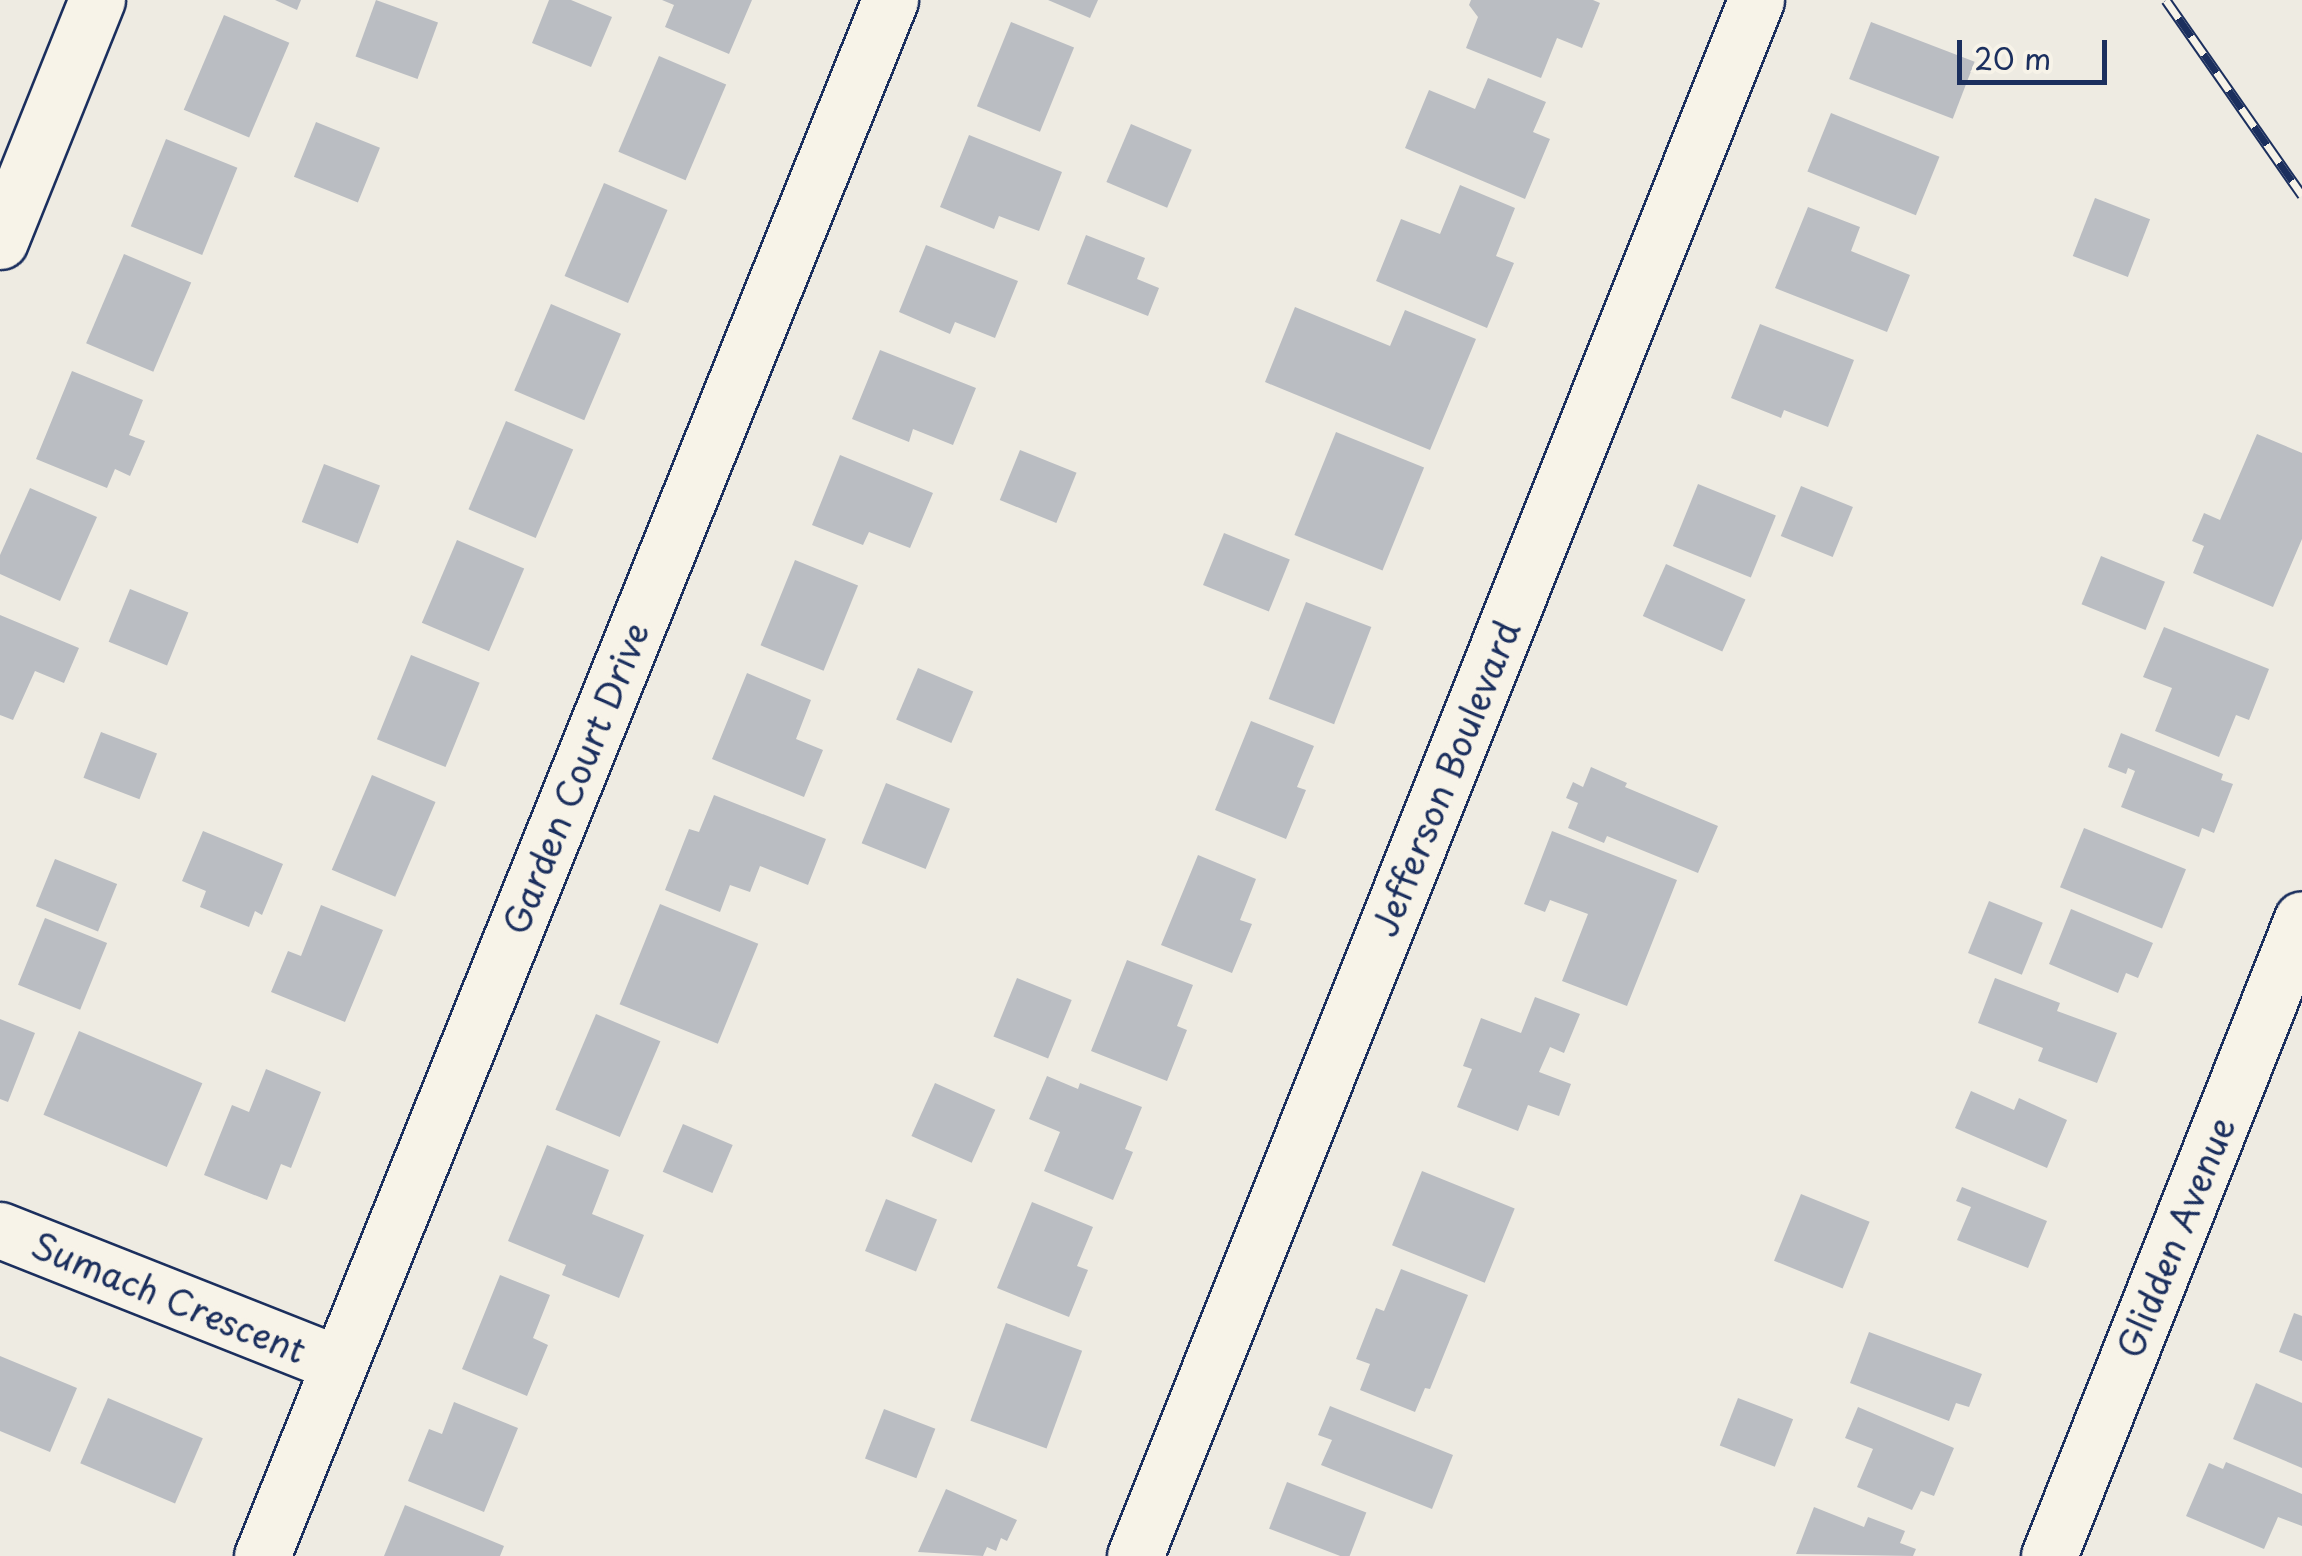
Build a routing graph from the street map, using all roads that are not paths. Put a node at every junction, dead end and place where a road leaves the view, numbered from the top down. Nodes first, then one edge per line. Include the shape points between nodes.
1 (97, 0) edge
2 (890, 0) edge
3 (1756, 0) edge
4 (0, 242) edge
5 (2302, 919) edge
6 (0, 1230) edge
7 (338, 1364) junction
8 (262, 1556) edge
9 (1135, 1556) edge
10 (2049, 1556) edge

1 - 4 street
2 - 7 street, Garden Court Drive
3 - 9 street, Jefferson Boulevard
5 - 10 street, Glidden Avenue
6 - 7 street, Sumach Crescent
7 - 8 street, Garden Court Drive

